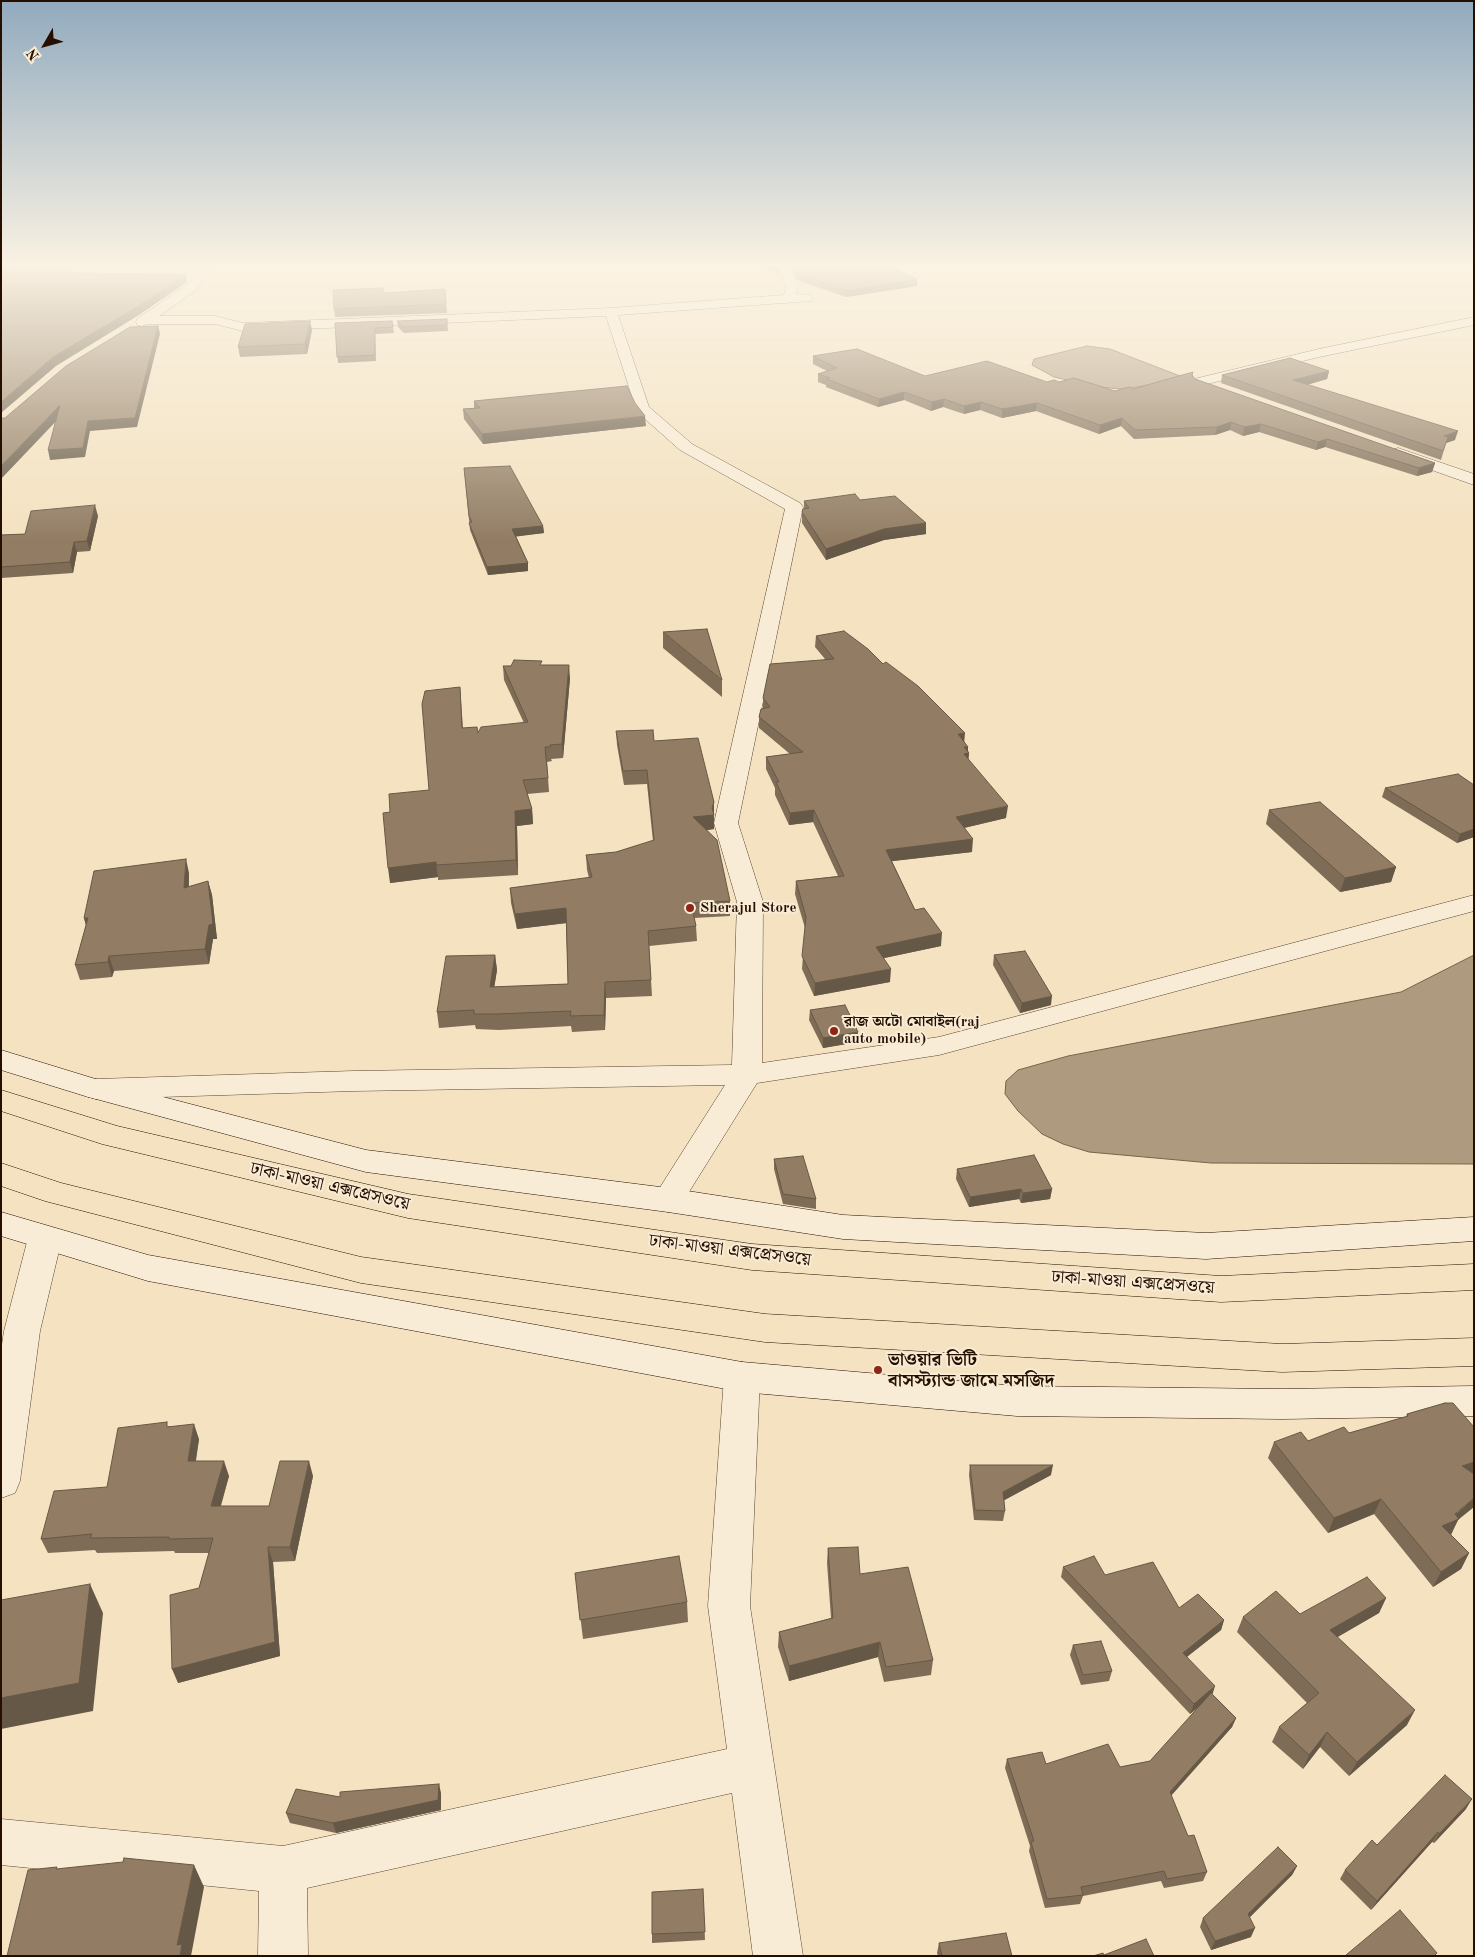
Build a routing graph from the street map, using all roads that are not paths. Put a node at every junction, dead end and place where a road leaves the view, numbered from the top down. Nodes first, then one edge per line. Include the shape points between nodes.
1 (625, 357) edge
2 (1301, 357) edge
3 (1220, 390) edge
4 (1380, 447) edge
5 (1474, 480) edge
6 (1474, 903) edge
7 (1, 1060) edge
8 (747, 1075) junction
9 (96, 1088) junction
10 (1, 1100) edge
11 (1, 1174) edge
12 (668, 1200) junction
13 (1, 1224) edge
14 (1474, 1229) edge
15 (45, 1238) junction
16 (1474, 1277) edge
17 (11, 1330) edge
18 (1474, 1352) edge
19 (742, 1377) junction
20 (1474, 1402) edge
21 (1, 1481) edge
22 (751, 1766) junction
23 (1, 1842) edge
24 (283, 1870) junction
25 (283, 1956) edge
26 (778, 1956) edge

1 - 8 street via 642,409 686,447 794,507 726,823 750,902
2 - 3 street via 1199,382
4 - 5 street
6 - 8 street via 939,1046
7 - 9 street
8 - 9 street
8 - 12 street
9 - 12 street via 366,1161
10 - 16 highway, ঢাকা-মাওয়া এক্সপ্রেসওয়ে via 113,1136 408,1206 752,1257 1221,1289
11 - 18 highway via 56,1193 361,1270 765,1328 1282,1358
12 - 14 street via 843,1227 1206,1246
13 - 15 street
15 - 17 street
15 - 19 street via 148,1268
17 - 21 street
19 - 20 street via 1017,1400 1282,1404
19 - 22 street via 729,1606
22 - 24 street
22 - 26 street
23 - 24 street
24 - 25 street

